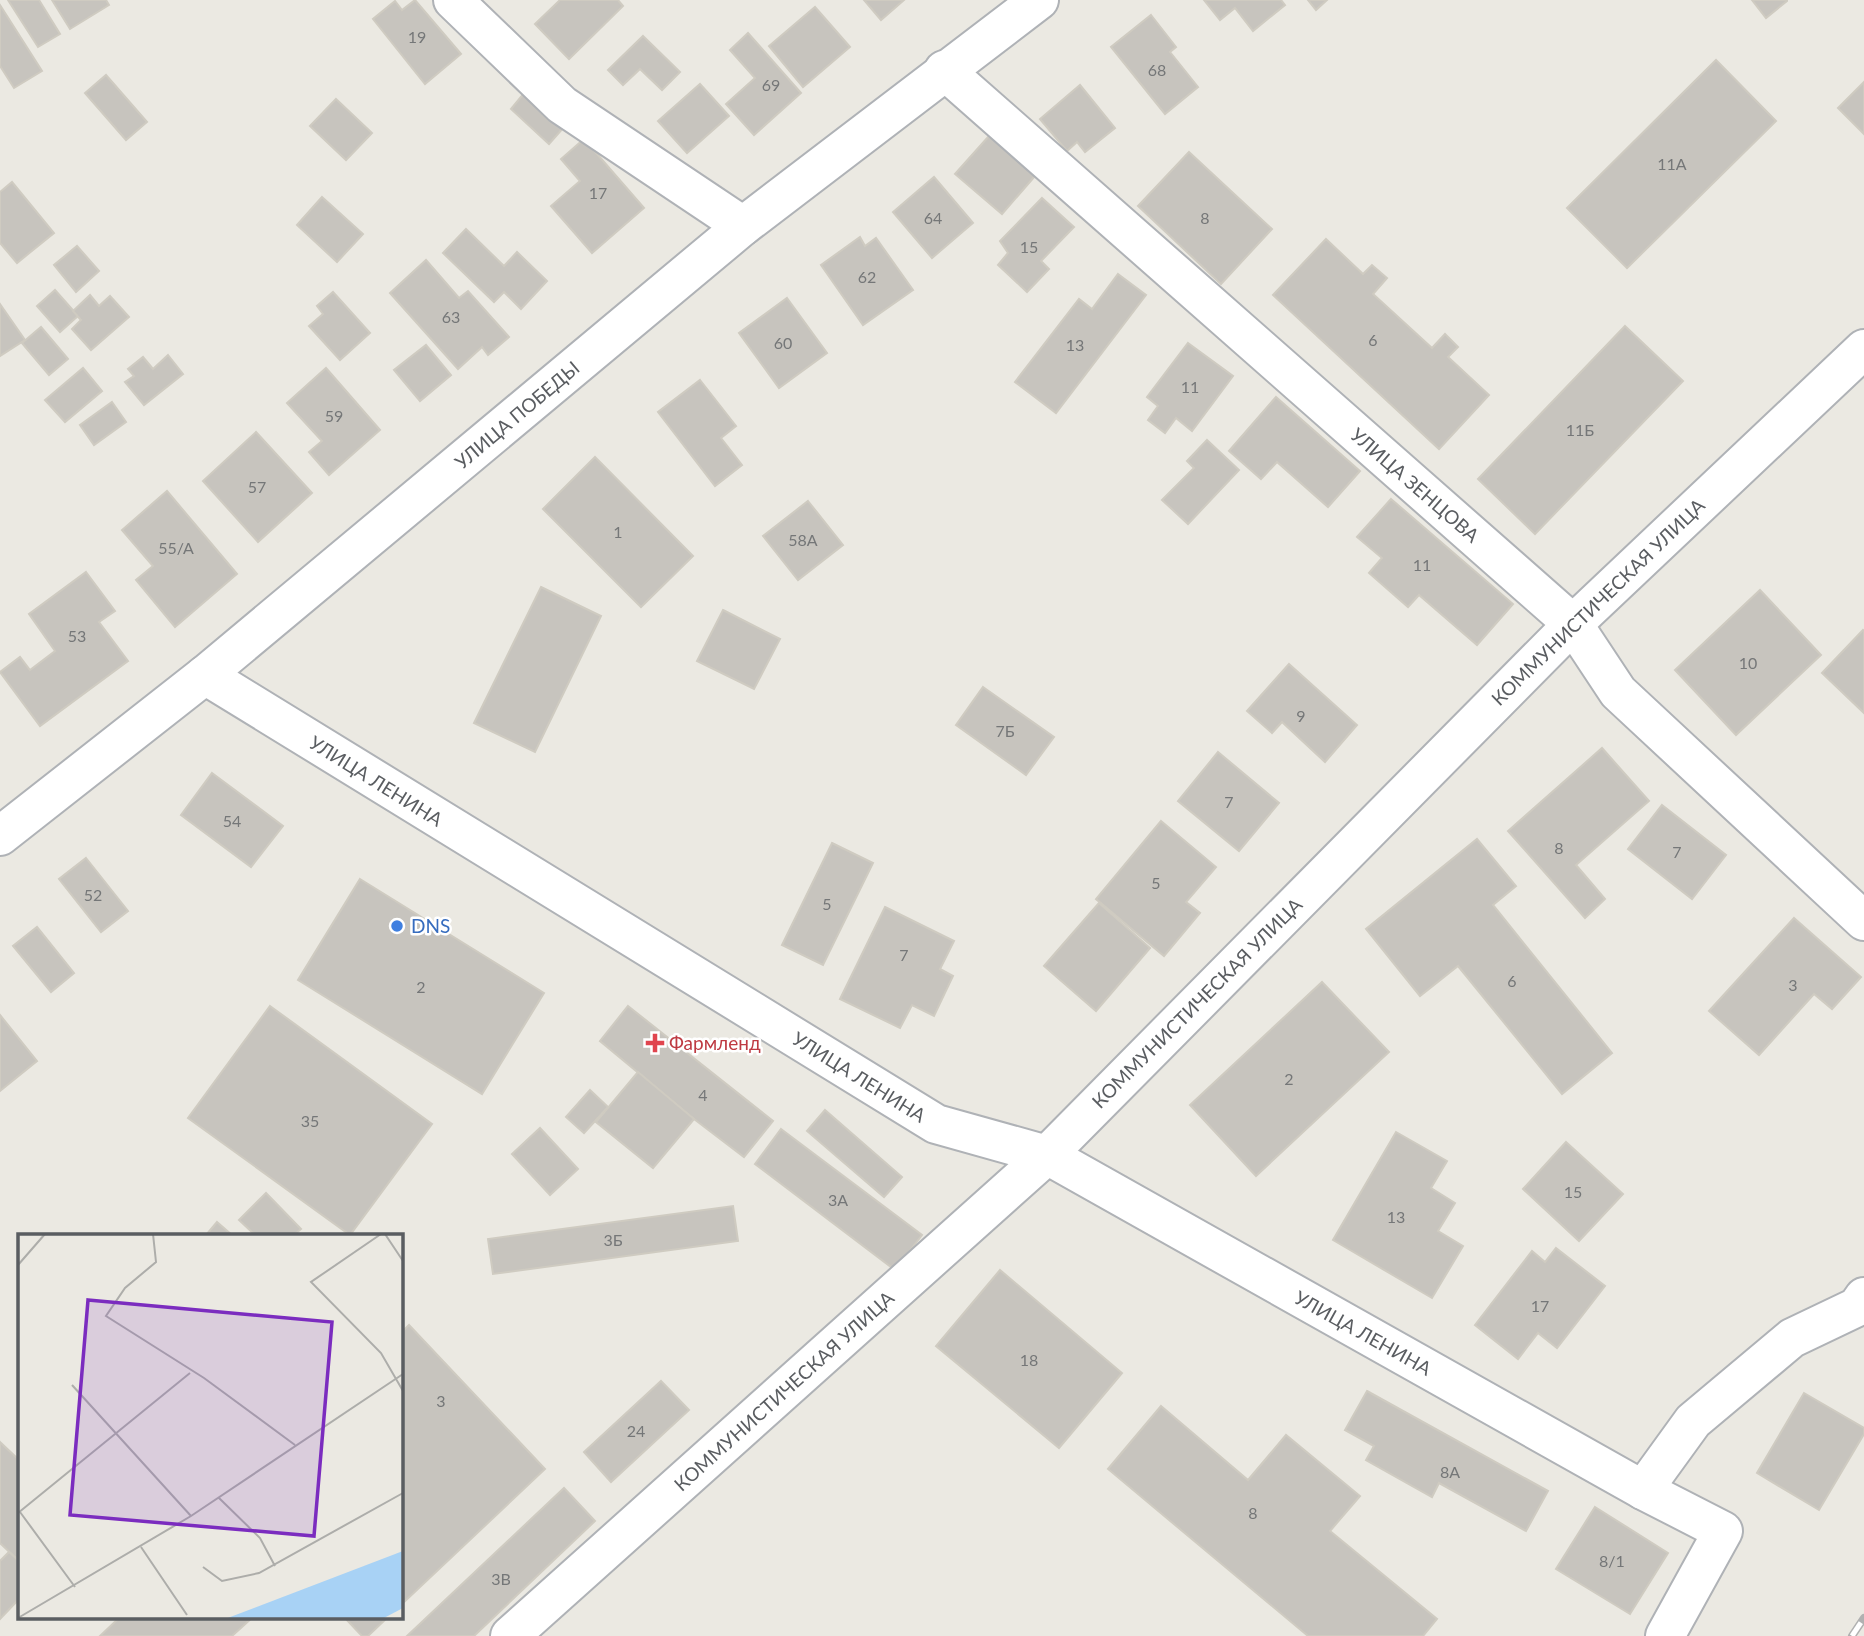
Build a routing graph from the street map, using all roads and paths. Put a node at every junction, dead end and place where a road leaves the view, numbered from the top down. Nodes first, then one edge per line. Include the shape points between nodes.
1 (453, 0) edge
2 (1038, 0) edge
3 (944, 70) junction
4 (743, 226) junction
5 (1864, 349) edge
6 (1573, 624) junction
7 (205, 675) junction
8 (0, 836) edge
9 (1864, 921) edge
10 (1047, 1155) junction
11 (1864, 1297) edge
12 (1643, 1490) junction
13 (510, 1636) edge
14 (1665, 1636) edge

1 - 4 street via 562,105
2 - 3 street, УЛИЦА ПОБЕДЫ
3 - 4 street, УЛИЦА ПОБЕДЫ
3 - 6 street, УЛИЦА ЗЕНЦОВА
4 - 7 street, УЛИЦА ПОБЕДЫ
5 - 6 street, КОММУНИСТИЧЕСКАЯ УЛИЦА
6 - 9 street, УЛИЦА ЗЕНЦОВА via 1618,692
6 - 10 street, КОММУНИСТИЧЕСКАЯ УЛИЦА
7 - 8 street, УЛИЦА ПОБЕДЫ
7 - 10 street, УЛИЦА ЛЕНИНА via 936,1124
10 - 12 street, УЛИЦА ЛЕНИНА
10 - 13 street, КОММУНИСТИЧЕСКАЯ УЛИЦА
11 - 12 street via 1857,1307 1792,1338 1693,1421
12 - 14 street, УЛИЦА ЛЕНИНА via 1723,1531

